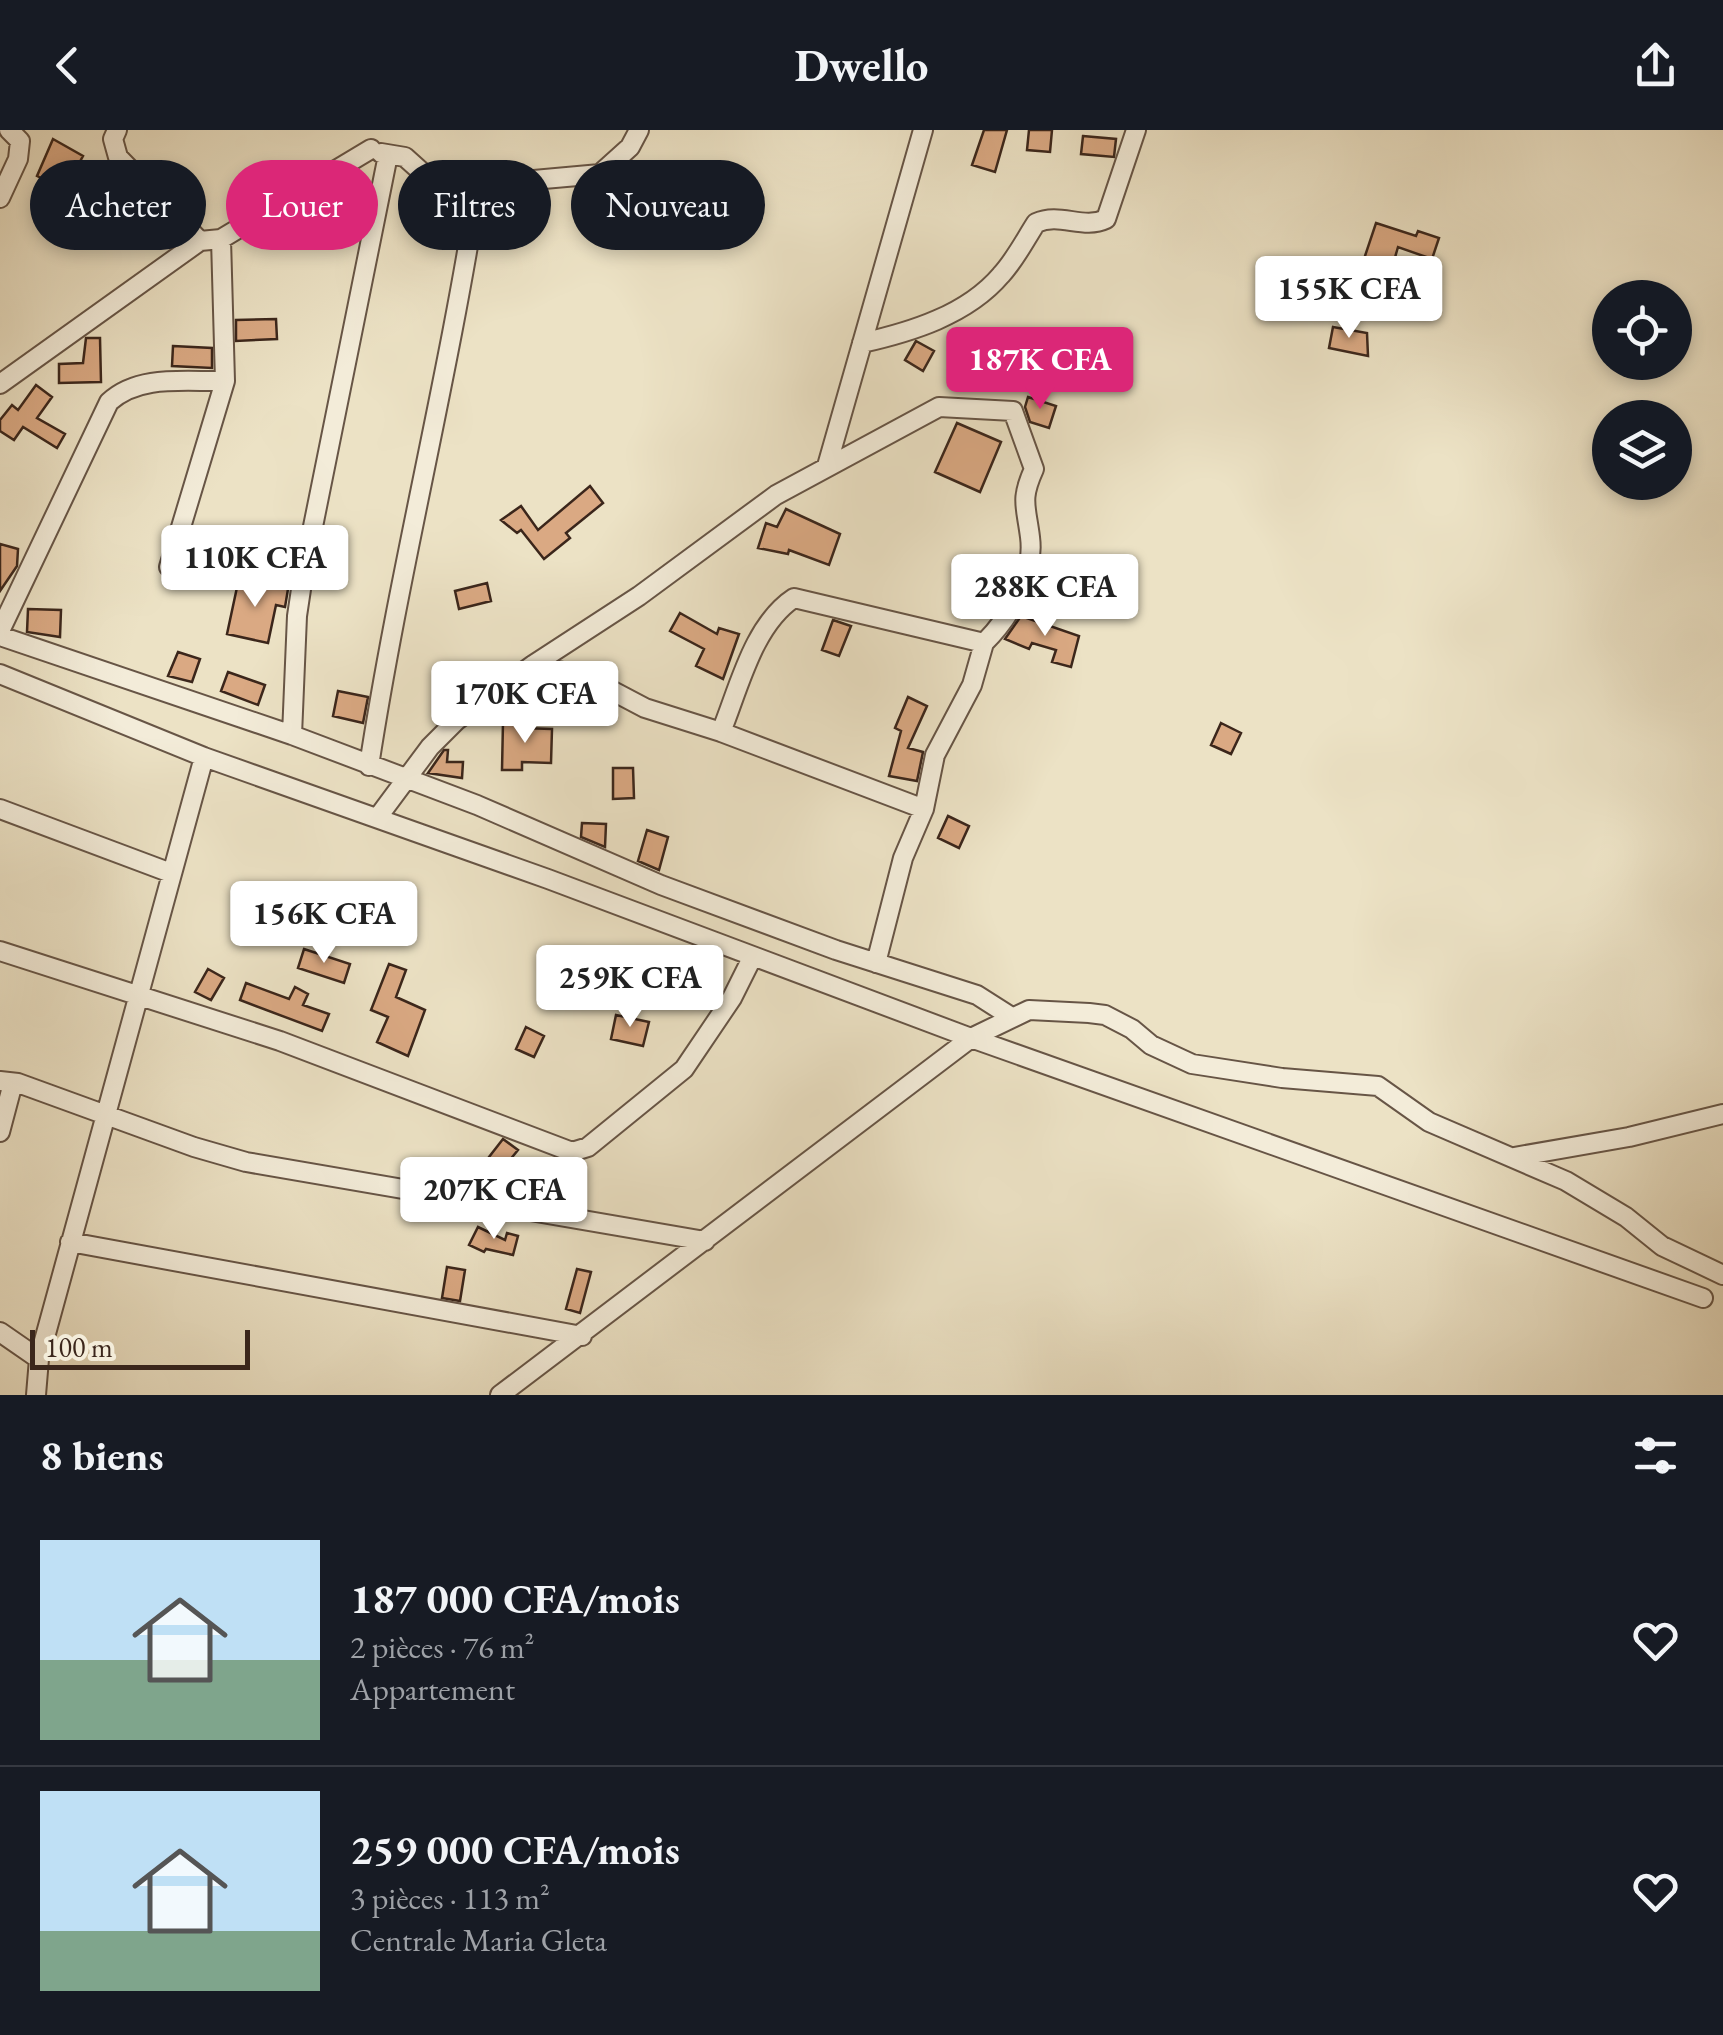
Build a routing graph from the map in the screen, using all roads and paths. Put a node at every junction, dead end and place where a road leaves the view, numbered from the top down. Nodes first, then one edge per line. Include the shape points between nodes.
1 (9, 130) edge
2 (117, 130) edge
3 (639, 130) edge
4 (923, 130) edge
5 (1136, 130) edge
6 (377, 145) edge
7 (121, 160) edge
8 (408, 160) edge
9 (551, 178) edge
10 (0, 198) edge
11 (221, 239) junction
12 (206, 240) edge
13 (187, 250) edge
14 (467, 250) edge
15 (862, 343) junction
16 (225, 381) junction
17 (0, 384) edge
18 (826, 466) junction
19 (169, 567) dead end
20 (0, 633) edge
21 (984, 643) junction
22 (532, 664) junction
23 (0, 674) edge
24 (721, 732) junction
25 (292, 735) junction
26 (204, 757) junction
27 (370, 766) junction
28 (404, 780) junction
29 (0, 808) edge
30 (924, 810) junction
31 (378, 817) junction
32 (171, 873) junction
33 (0, 951) edge
34 (752, 958) junction
35 (876, 963) junction
36 (137, 994) junction
37 (1010, 1016) junction
38 (971, 1038) junction
39 (6, 1082) edge
40 (104, 1112) junction
41 (1723, 1114) edge
42 (0, 1132) edge
43 (1513, 1157) junction
44 (705, 1241) junction
45 (70, 1242) junction
46 (1723, 1275) edge
47 (1703, 1298) dead end
48 (0, 1332) edge
49 (582, 1336) junction
50 (40, 1359) junction
51 (36, 1395) edge
52 (500, 1395) edge

1 - 10 street via 20,141 18,159
2 - 7 street via 113,138
3 - 9 street via 610,169
4 - 15 street
5 - 15 street via 1106,219 1036,223 1001,276 975,298 917,330
6 - 8 street
6 - 11 street
6 - 25 street via 297,616
11 - 12 street
11 - 16 street
13 - 17 street
14 - 27 street
15 - 18 street
16 - 19 street
16 - 20 street via 151,382 125,388 109,402
18 - 21 street via 938,407 1013,411 1034,469 1024,496 1030,556 1012,607
18 - 22 street
20 - 25 street
21 - 24 street via 794,598 762,634
21 - 30 street via 972,685 936,755
22 - 24 street via 588,678 645,708
22 - 28 street via 457,720
23 - 26 street
24 - 30 street
25 - 27 street
26 - 31 street
26 - 32 street
27 - 28 street
28 - 31 street
28 - 35 street via 660,885
29 - 32 street
30 - 35 street via 903,858
31 - 34 street
32 - 36 street
33 - 36 street
34 - 36 street via 684,1069 588,1147 572,1152 280,1040
34 - 38 street
35 - 37 street via 977,995
36 - 40 street
37 - 38 street
37 - 43 street via 1048,1010 1106,1016 1192,1064 1378,1086 1429,1122
38 - 44 street
38 - 47 street
39 - 40 street
39 - 42 street
40 - 44 street via 246,1162
40 - 45 street
41 - 43 street
43 - 46 street via 1566,1180 1662,1246
44 - 49 street
45 - 49 street
45 - 50 street
48 - 50 street
49 - 52 street
50 - 51 street

